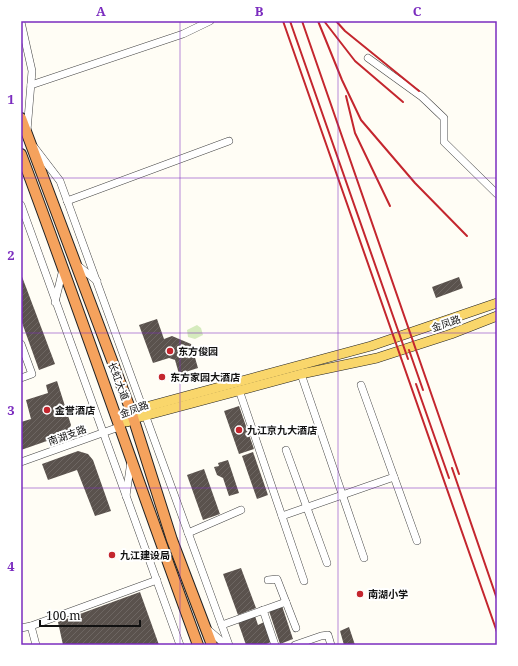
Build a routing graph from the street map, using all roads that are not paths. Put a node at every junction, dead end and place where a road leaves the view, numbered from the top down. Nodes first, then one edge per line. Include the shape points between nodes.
1 (210, 21) edge
2 (21, 22) edge
3 (368, 58) dead end
4 (30, 86) junction
5 (21, 118) edge
6 (26, 136) junction
7 (228, 141) dead end
8 (21, 154) edge
9 (497, 194) edge
10 (68, 201) junction
11 (21, 206) edge
12 (74, 263) junction
13 (64, 267) junction
14 (98, 282) junction
15 (55, 302) junction
16 (497, 302) edge
17 (497, 316) edge
18 (21, 344) edge
19 (301, 374) junction
20 (21, 378) edge
21 (361, 385) dead end
22 (239, 390) junction
23 (145, 412) junction
24 (132, 415) junction
25 (119, 427) junction
26 (102, 433) junction
27 (286, 450) dead end
28 (131, 461) junction
29 (21, 462) edge
30 (394, 477) junction
31 (342, 495) junction
32 (126, 499) junction
33 (306, 508) junction
34 (240, 510) dead end
35 (282, 516) junction
36 (188, 532) junction
37 (417, 541) dead end
38 (364, 558) dead end
39 (327, 563) dead end
40 (157, 580) junction
41 (268, 580) dead end
42 (304, 580) dead end
43 (286, 602) junction
44 (264, 610) junction
45 (31, 626) junction
46 (222, 626) junction
47 (21, 628) edge
48 (206, 628) junction
49 (296, 628) dead end
50 (36, 645) edge
51 (180, 645) edge
52 (198, 645) edge
53 (212, 645) edge
54 (226, 645) edge
55 (229, 645) edge
56 (275, 645) edge
57 (295, 645) edge
58 (331, 645) edge

1 - 4 street via 183,34
2 - 4 street via 32,71
3 - 9 street via 422,97 444,118 444,142
4 - 6 street
5 - 6 highway, 长虹大道
6 - 10 street via 60,181
6 - 12 highway, 长虹大道
7 - 10 street
8 - 13 highway, 长虹大道
10 - 14 street
11 - 15 street
12 - 14 street
12 - 24 highway, 长虹大道
13 - 15 street
13 - 25 highway, 长虹大道
14 - 23 street
15 - 26 street
16 - 23 main road, 金凤路 via 371,346
17 - 19 main road, 金凤路 via 377,358
18 - 20 street via 32,374
19 - 22 main road, 金凤路
19 - 31 street
21 - 30 street
22 - 23 main road, 金凤路
22 - 35 street
23 - 24 main road, 金凤路
23 - 36 street
24 - 25 main road, 金凤路
24 - 48 highway, 长虹大道 via 172,540
25 - 26 street, 南湖支路
25 - 28 highway, 长虹大道
26 - 29 street, 南湖支路
26 - 32 street
27 - 33 street
28 - 32 street
28 - 52 highway, 长虹大道
30 - 31 street
30 - 37 street
31 - 33 street
31 - 38 street
32 - 40 street
33 - 35 street
33 - 39 street
34 - 36 street
35 - 42 street
36 - 46 street
40 - 45 street
40 - 51 street
41 - 43 street via 277,579
43 - 44 street
43 - 49 street
44 - 46 street
44 - 56 street
45 - 47 street
45 - 50 street
46 - 55 street
48 - 53 highway, 长虹大道
48 - 54 street
57 - 58 street via 328,635

